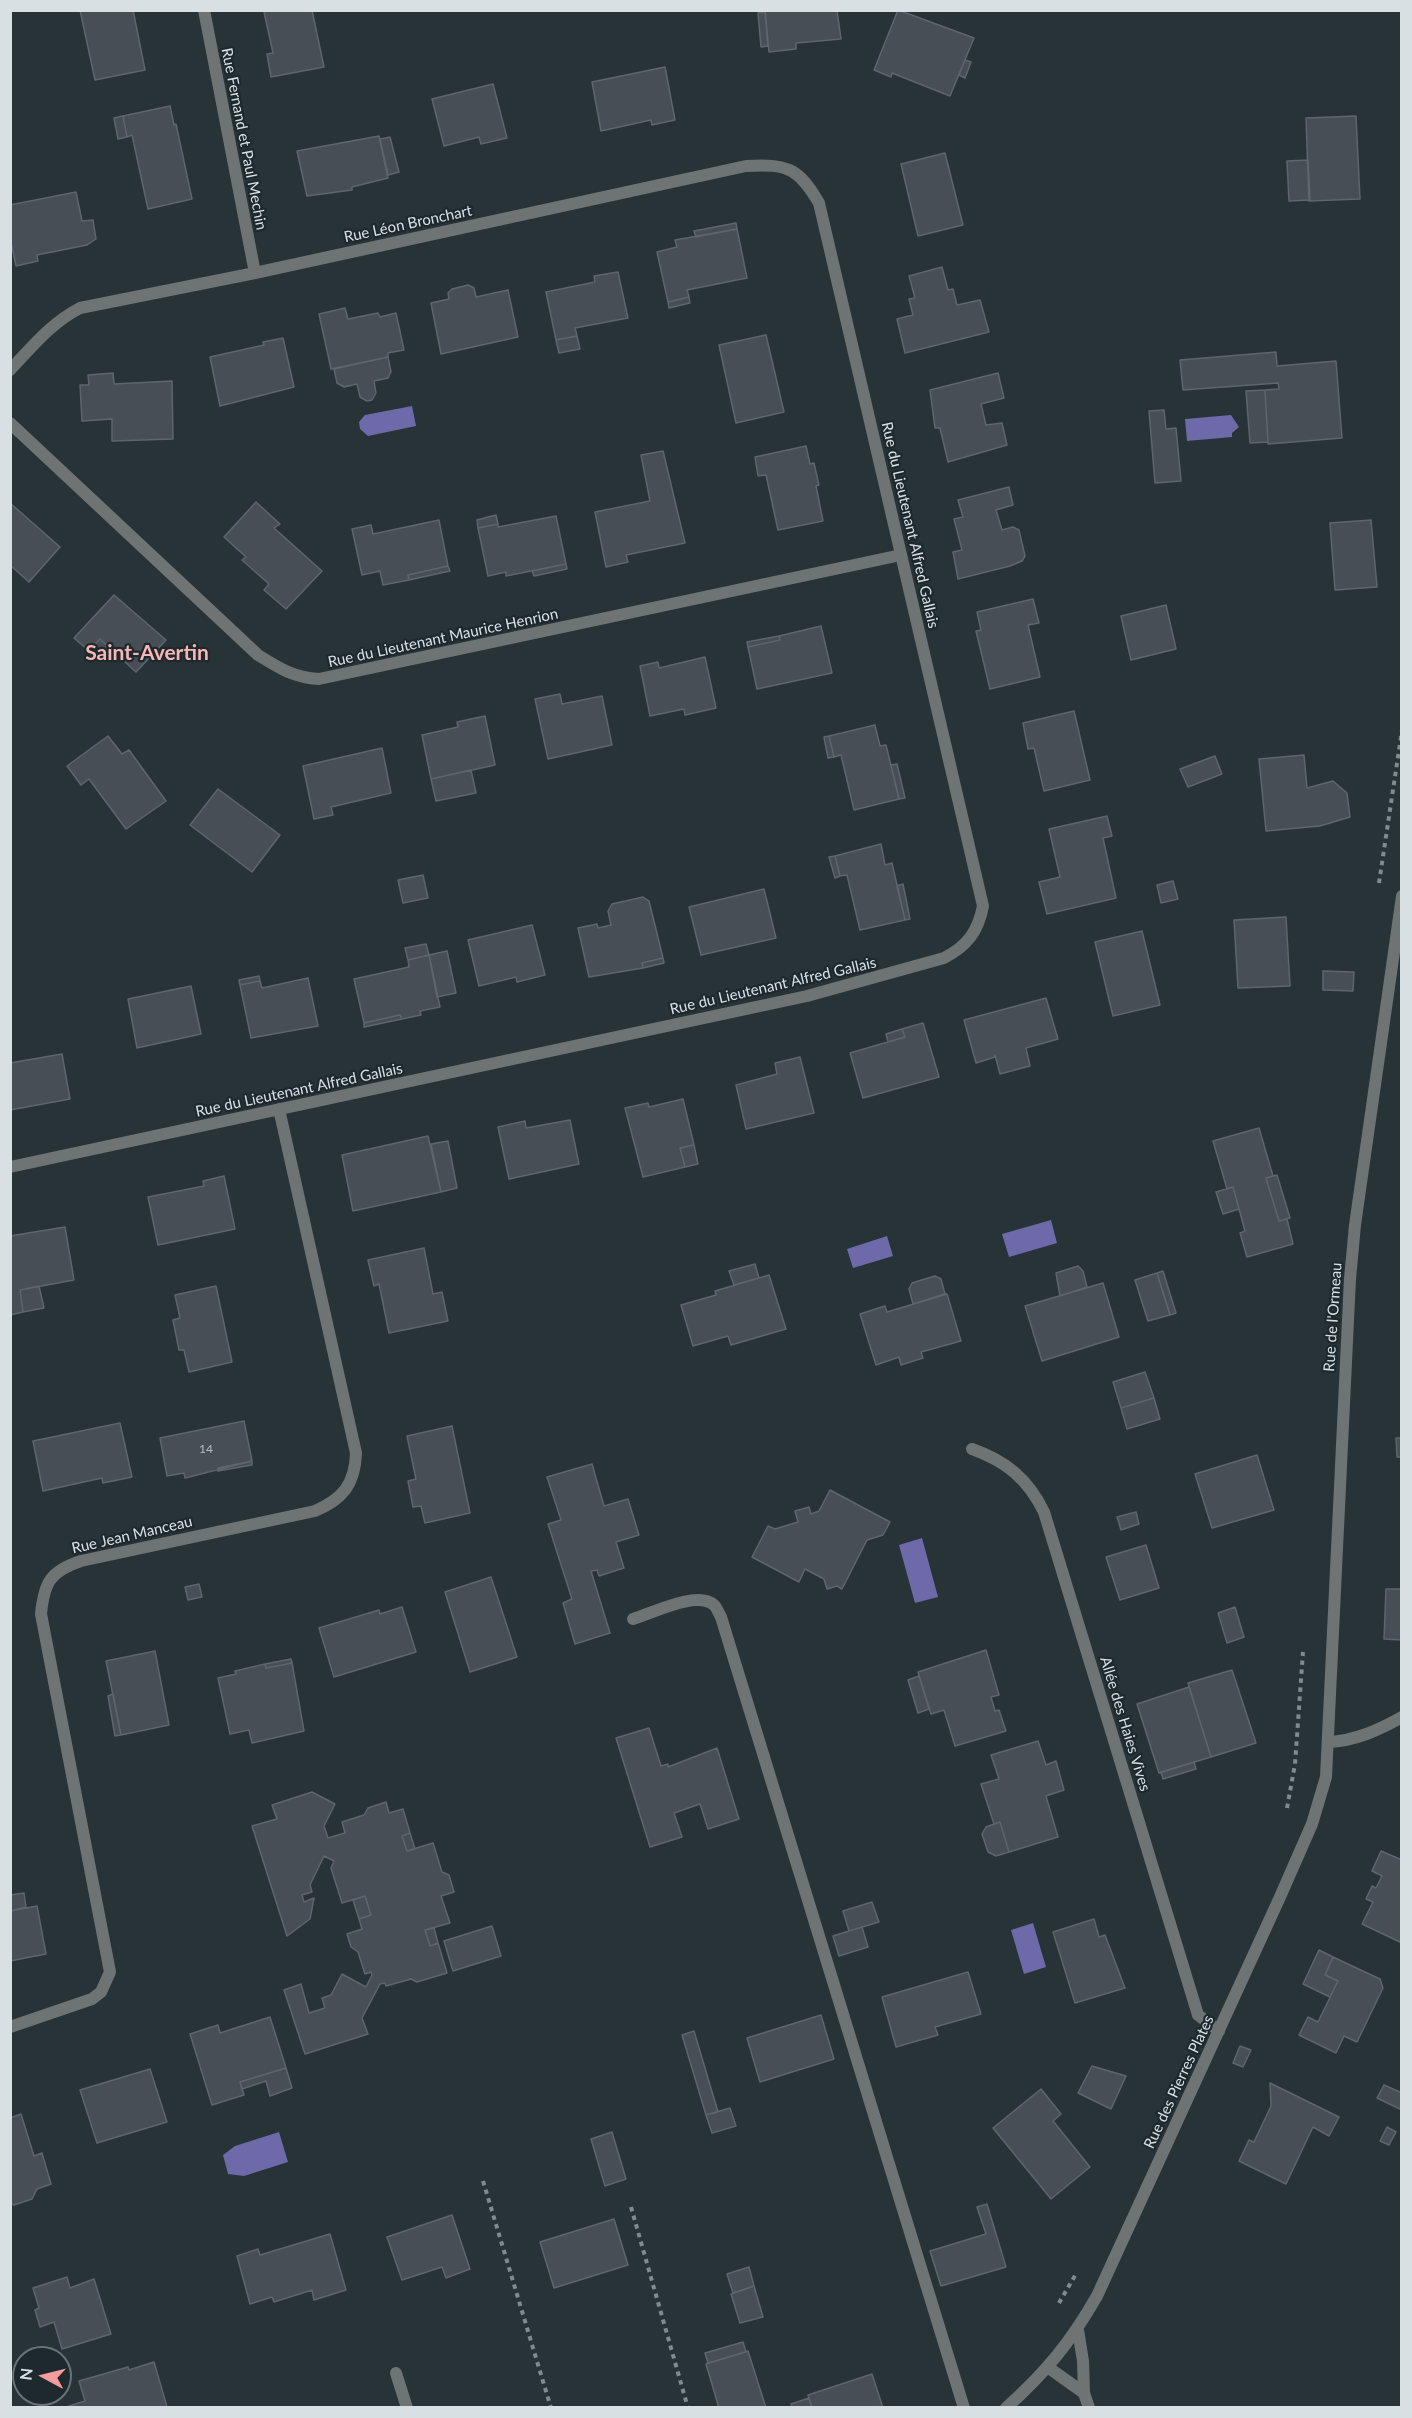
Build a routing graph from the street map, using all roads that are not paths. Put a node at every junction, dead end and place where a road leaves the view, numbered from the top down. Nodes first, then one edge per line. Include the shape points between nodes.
1 (204, 10) edge
2 (819, 203) joint
3 (255, 273) junction
4 (10, 370) edge
5 (10, 423) edge
6 (901, 555) junction
7 (1401, 896) edge
8 (279, 1109) junction
9 (10, 1167) edge
10 (972, 1449) dead end
11 (633, 1619) dead end
12 (1401, 1717) edge
13 (1328, 1742) junction
14 (10, 2027) edge
15 (1219, 2031) junction
16 (1077, 2330) junction
17 (1049, 2368) junction
18 (396, 2373) dead end
19 (1084, 2393) junction
20 (407, 2408) edge
21 (964, 2408) edge
22 (1006, 2408) edge
23 (1089, 2408) edge

1 - 3 street, Rue Fernand et Paul Mechin
2 - 3 street, Rue Léon Bronchart via 799,173 783,166 746,166
2 - 6 street, Rue du Lieutenant Alfred Gallais
3 - 4 street, Rue Léon Bronchart via 80,308 47,330
5 - 6 street, Rue du Lieutenant Maurice Henrion via 258,654 286,673 302,678 331,677
6 - 8 street, Rue du Lieutenant Alfred Gallais via 984,906 979,925 959,950 944,958 807,996
7 - 13 street, Rue de l'Ormeau via 1351,1268
8 - 9 street, Rue du Lieutenant Alfred Gallais
8 - 14 street, Rue Jean Manceau via 356,1453 353,1479 332,1504 315,1510 81,1561 51,1577 43,1594 43,1626 110,1972 101,1992 92,2000
10 - 15 street, Allée des Haies Vives via 1020,1475 1044,1512 1198,2015
11 - 21 street via 690,1600 704,1600 721,1617
12 - 13 street via 1380,1729
13 - 15 street, Rue des Pierres Plates via 1326,1777 1312,1824
15 - 16 street, Rue des Pierres Plates via 1097,2296
16 - 17 street, Rue des Pierres Plates
16 - 19 street
17 - 19 street
17 - 22 street, Rue des Pierres Plates
18 - 20 street
19 - 23 street

